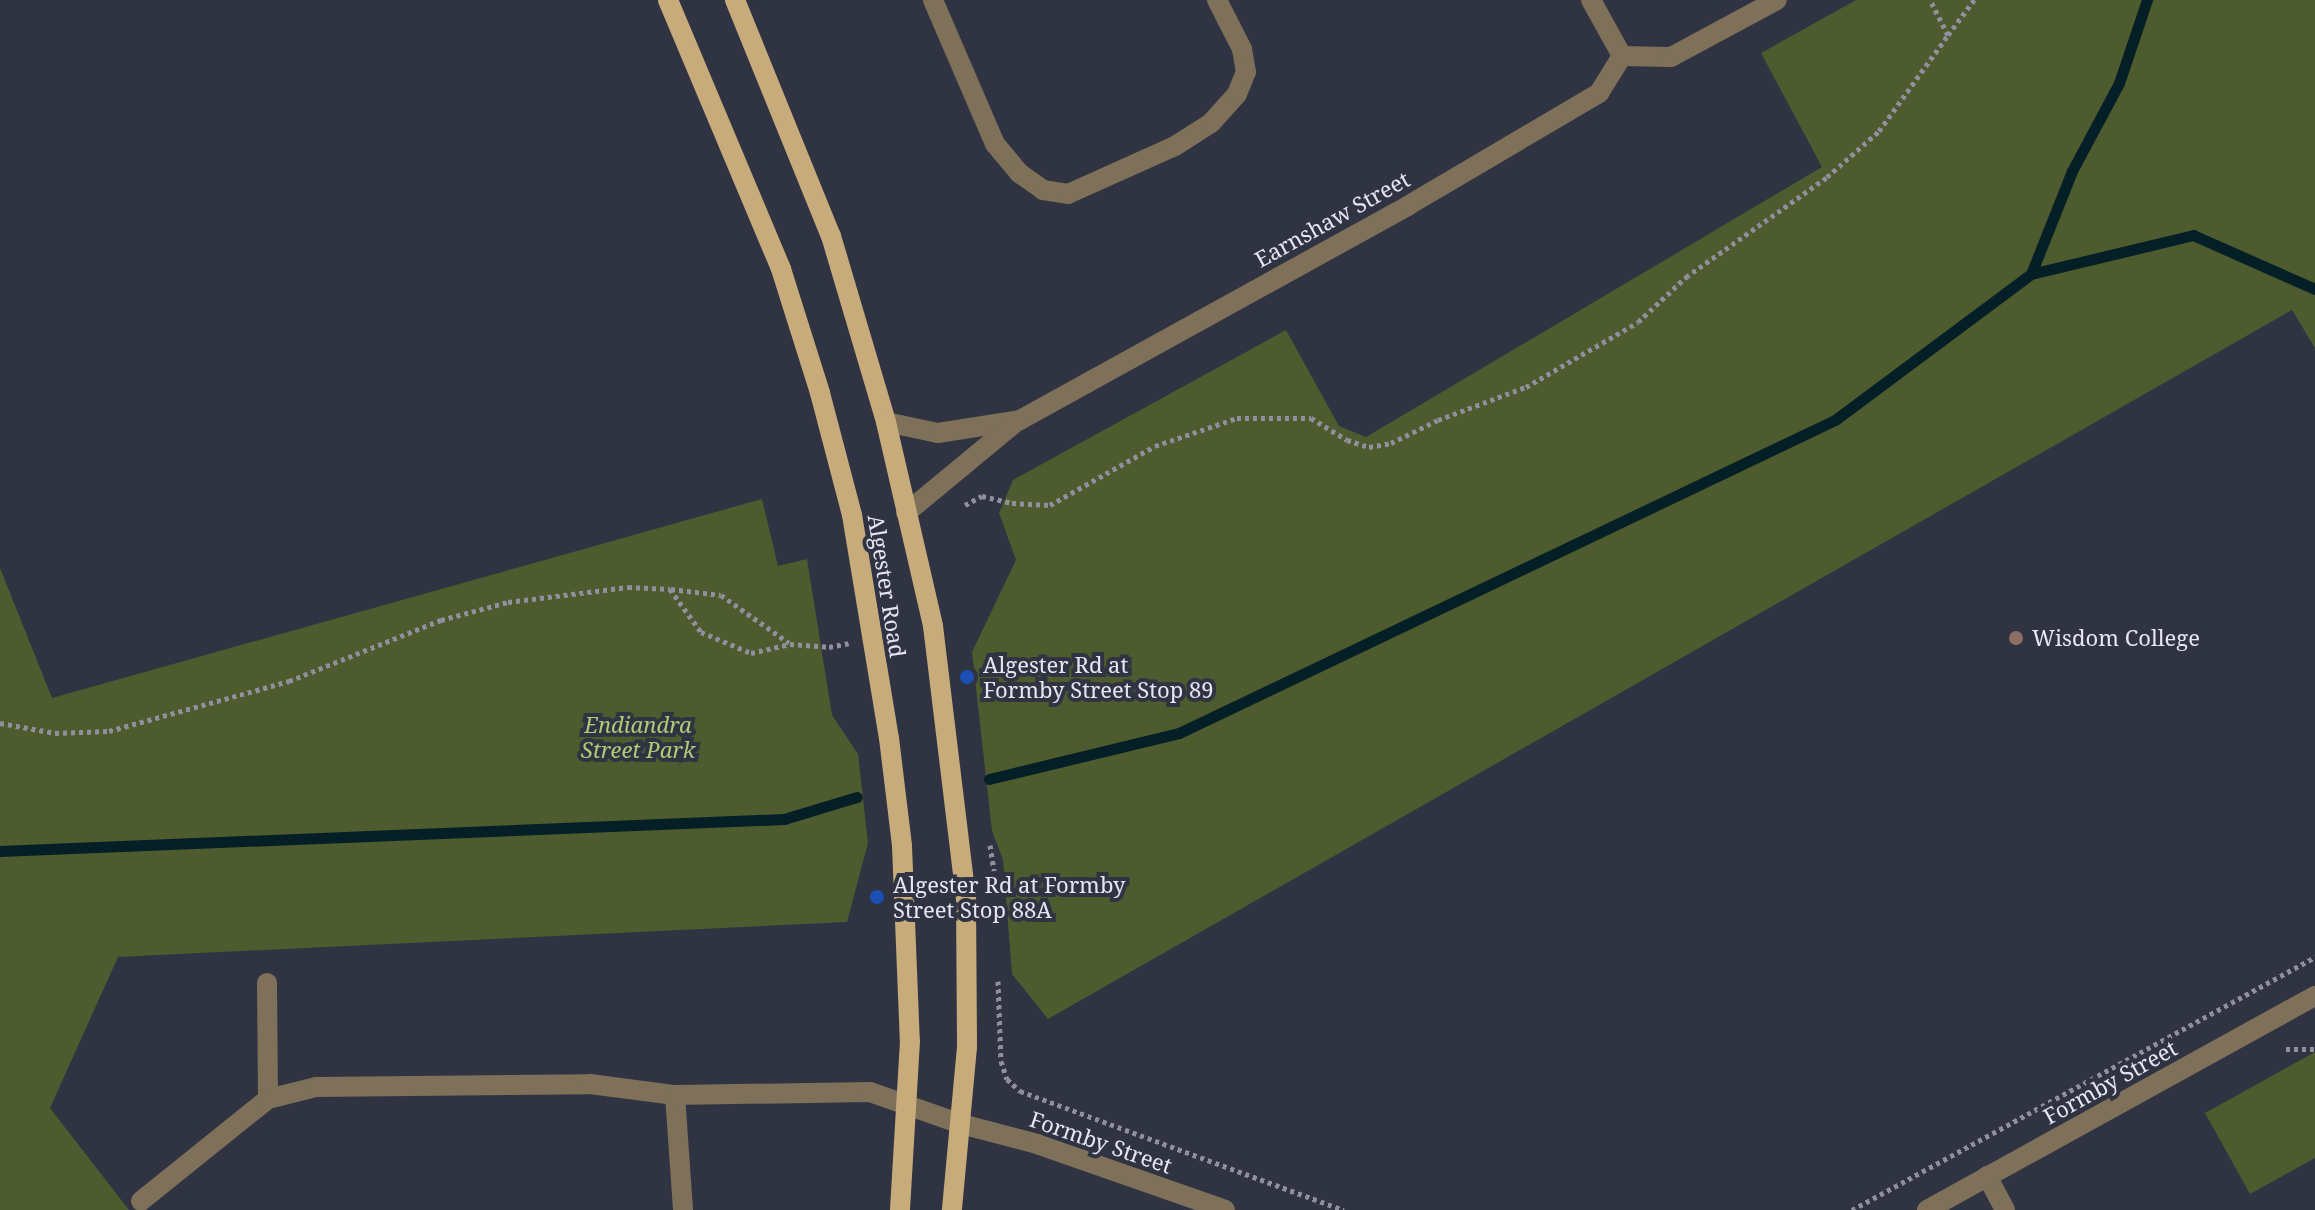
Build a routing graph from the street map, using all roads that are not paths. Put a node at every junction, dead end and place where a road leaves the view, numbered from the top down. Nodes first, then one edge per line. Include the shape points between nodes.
1 (668, 0) edge
2 (735, 0) edge
3 (933, 0) edge
4 (1217, 0) edge
5 (1591, 0) edge
6 (1777, 0) edge
7 (1622, 56) junction
8 (1020, 420) junction
9 (886, 422) junction
10 (906, 513) junction
11 (267, 983) dead end
12 (2315, 996) edge
13 (675, 1095) junction
14 (268, 1099) junction
15 (907, 1103) junction
16 (961, 1124) junction
17 (1987, 1176) junction
18 (141, 1201) dead end
19 (683, 1210) edge
20 (900, 1210) edge
21 (952, 1210) edge
22 (1225, 1210) edge
23 (1927, 1210) edge
24 (2005, 1210) edge

1 - 15 main road, Algester Road via 781,269 852,515 902,846 909,997
2 - 9 main road, Algester Road via 831,236
3 - 4 street via 995,144 1019,173 1043,190 1068,194 1175,146 1211,123 1237,94 1246,72 1242,49
5 - 7 street
6 - 7 street via 1671,57
7 - 8 street, Earnshaw Street via 1599,93 1409,205
8 - 9 street, Earnshaw Street via 938,433
8 - 10 street
9 - 10 main road, Algester Road
10 - 16 main road, Algester Road via 933,626 966,900 967,1047
11 - 14 street
12 - 17 street, Formby Street
13 - 14 street, Formby Street via 590,1084 316,1087
13 - 15 street, Formby Street via 851,1090
13 - 19 street
14 - 18 street
15 - 16 street, Formby Street
15 - 20 main road, Algester Road
16 - 21 main road, Algester Road
16 - 22 street, Formby Street via 1037,1144
17 - 23 street, Formby Street
17 - 24 street

